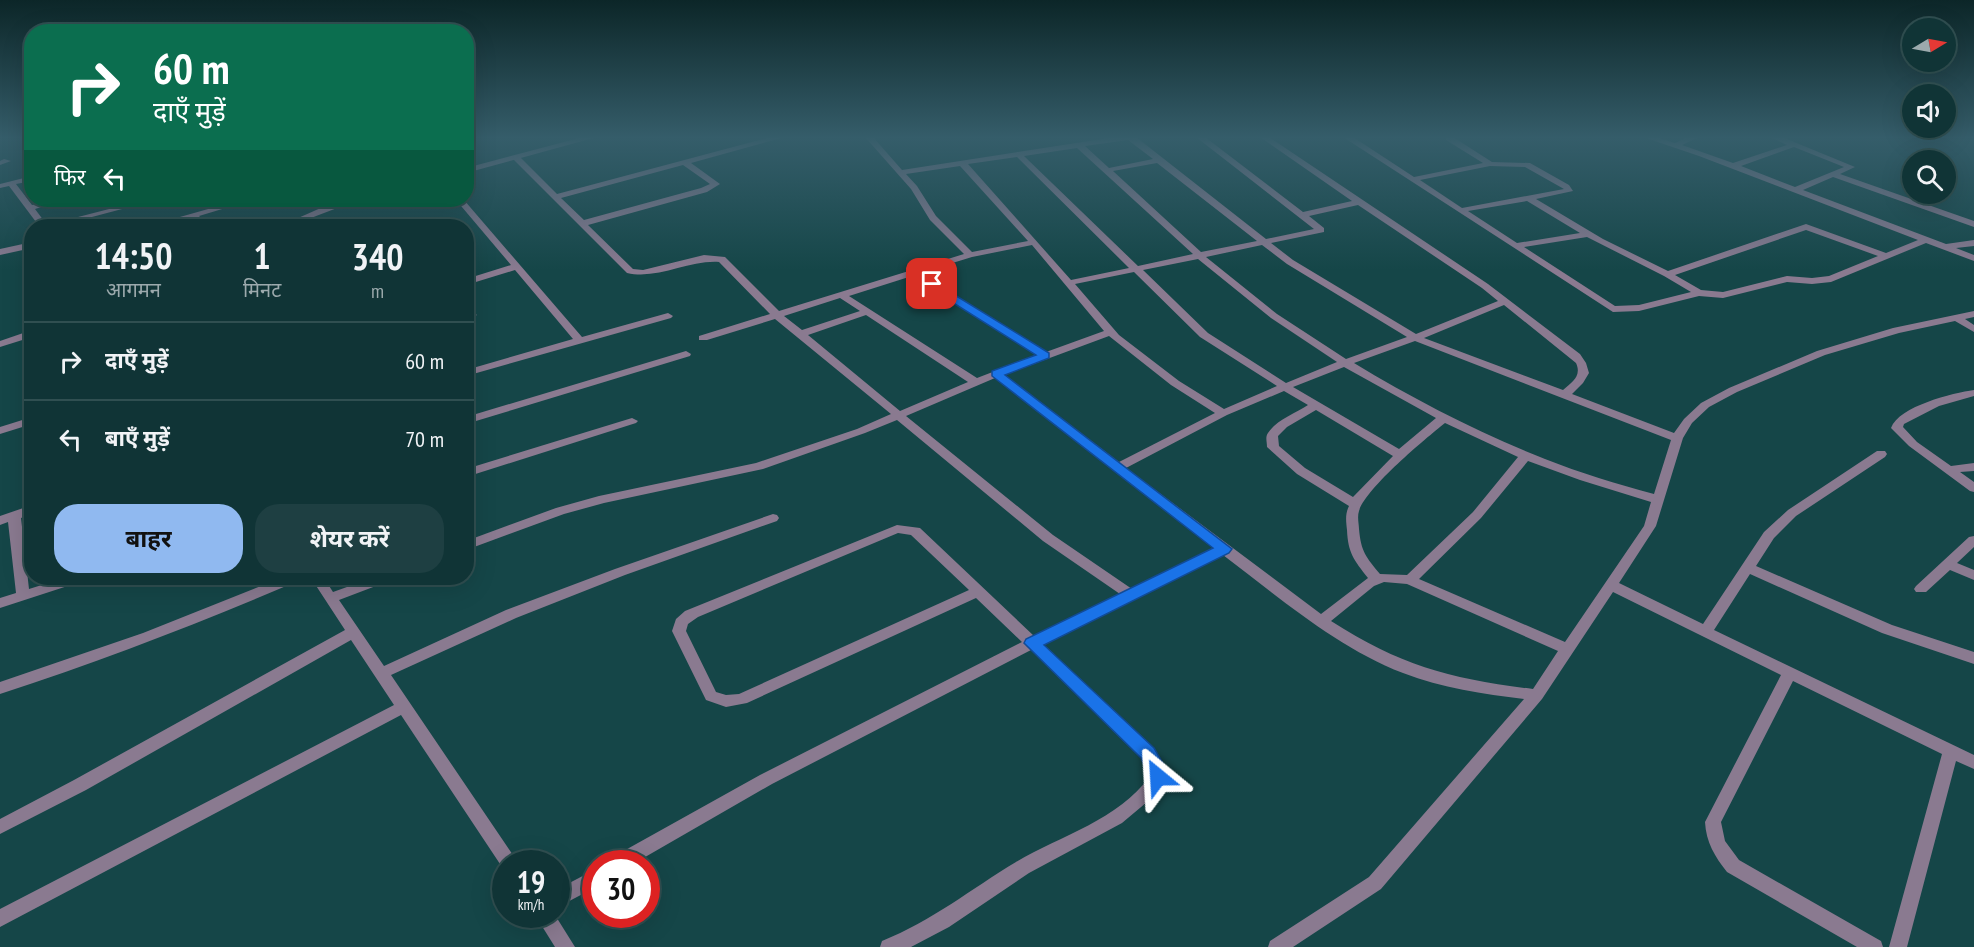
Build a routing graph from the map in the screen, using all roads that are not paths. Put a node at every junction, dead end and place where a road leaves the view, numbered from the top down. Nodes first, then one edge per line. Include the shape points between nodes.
1 (19, 181) edge
2 (541, 181) edge
3 (612, 181) edge
4 (712, 181) edge
5 (908, 181) edge
6 (979, 181) edge
7 (1045, 181) edge
8 (1120, 181) edge
9 (1187, 181) edge
10 (1258, 181) edge
11 (1329, 181) edge
12 (1416, 181) edge
13 (1556, 181) edge
14 (1772, 181) edge
15 (1818, 181) edge
16 (1853, 181) edge
17 (12, 183) junction
18 (0, 186) edge
19 (1795, 190) junction
20 (557, 196) junction
21 (1529, 199) junction
22 (24, 201) edge
23 (1359, 202) junction
24 (33, 207) edge
25 (125, 207) edge
26 (222, 207) edge
27 (321, 207) edge
28 (466, 207) edge
29 (29, 208) joint
30 (1462, 210) junction
31 (193, 215) junction
32 (1303, 215) junction
33 (38, 219) edge
34 (77, 219) edge
35 (178, 219) edge
36 (197, 219) edge
37 (298, 219) edge
38 (584, 223) junction
39 (1974, 224) edge
40 (1588, 234) junction
41 (1925, 240) junction
42 (1034, 242) junction
43 (1267, 243) junction
44 (1974, 243) edge
45 (1517, 246) junction
46 (24, 247) edge
47 (1944, 247) junction
48 (0, 252) edge
49 (970, 255) junction
50 (1201, 256) junction
51 (1885, 256) junction
52 (1974, 258) edge
53 (518, 266) junction
54 (1137, 269) junction
55 (914, 273) junction
56 (1667, 274) junction
57 (474, 280) edge
58 (1069, 283) junction
59 (1699, 293) junction
60 (840, 294) junction
61 (1505, 301) junction
62 (867, 312) junction
63 (1974, 314) edge
64 (777, 315) junction
65 (668, 316) dead end
66 (1955, 317) junction
67 (1974, 329) edge
68 (1111, 332) junction
69 (801, 334) junction
70 (24, 336) edge
71 (1416, 338) junction
72 (703, 339) dead end
73 (581, 342) junction
74 (0, 344) edge
75 (686, 354) dead end
76 (1045, 356) junction
77 (1346, 363) junction
78 (474, 372) edge
79 (996, 374) junction
80 (975, 382) junction
81 (1285, 387) junction
82 (1974, 393) edge
83 (1565, 394) junction
84 (1316, 405) junction
85 (1223, 413) junction
86 (898, 415) junction
87 (1444, 418) junction
88 (474, 420) edge
89 (632, 421) dead end
90 (24, 423) edge
91 (0, 431) edge
92 (1677, 438) junction
93 (1881, 454) dead end
94 (1401, 455) junction
95 (1526, 455) junction
96 (1118, 467) junction
97 (1974, 468) edge
98 (474, 470) edge
99 (1950, 470) junction
100 (1974, 488) edge
101 (1658, 500) junction
102 (1356, 505) junction
103 (24, 512) edge
104 (14, 516) junction
105 (772, 518) dead end
106 (0, 521) edge
107 (1974, 540) edge
108 (474, 543) edge
109 (1224, 549) junction
110 (1947, 564) junction
111 (1749, 568) junction
112 (1974, 575) edge
113 (1377, 579) junction
114 (1410, 580) junction
115 (57, 585) edge
116 (276, 585) edge
117 (322, 585) edge
118 (365, 585) edge
119 (1610, 585) junction
120 (1921, 590) dead end
121 (977, 592) junction
122 (1131, 595) junction
123 (23, 596) junction
124 (331, 598) junction
125 (0, 603) edge
126 (1321, 621) junction
127 (1706, 631) junction
128 (353, 632) junction
129 (1032, 643) junction
130 (1567, 650) junction
131 (1974, 658) edge
132 (1790, 672) junction
133 (382, 673) junction
134 (0, 688) edge
135 (1537, 695) junction
136 (404, 707) junction
137 (1951, 751) junction
138 (1974, 762) edge
139 (0, 827) edge
140 (501, 850) edge
141 (641, 850) edge
142 (0, 918) edge
143 (553, 928) edge
144 (566, 947) edge
145 (889, 947) edge
146 (1277, 947) edge
147 (1874, 947) edge
148 (1898, 947) edge

1 - 17 street
2 - 20 street
3 - 20 street
4 - 38 street via 716,184 704,190
5 - 49 street via 933,218
6 - 42 street
7 - 54 street
8 - 50 street
9 - 43 street
10 - 32 street
11 - 23 street
12 - 30 street
13 - 21 street via 1569,191
14 - 19 street
15 - 19 street
16 - 39 street
17 - 18 street
17 - 22 street
19 - 41 street
20 - 38 street
21 - 30 street
21 - 40 street
23 - 32 street
23 - 61 street
24 - 29 street
25 - 34 street
26 - 31 street
27 - 37 street
28 - 53 street
29 - 33 street
30 - 45 street
31 - 35 street
31 - 36 street
32 - 43 street via 1321,230
38 - 64 street via 624,267 635,273 704,258 722,259
40 - 45 street
40 - 56 street
41 - 47 street
41 - 51 street
42 - 49 street
42 - 58 street
43 - 50 street
43 - 71 street via 1338,293
44 - 47 street
45 - 59 street via 1613,309 1639,308
46 - 48 street
47 - 52 street
49 - 55 street
50 - 54 street
50 - 77 street via 1273,315
51 - 56 street via 1806,226
51 - 59 street via 1831,279 1787,279 1723,295
53 - 57 street
53 - 73 street
54 - 58 street
54 - 81 street via 1204,335
55 - 60 street
55 - 76 street
56 - 59 street
58 - 68 street
60 - 62 street
60 - 64 street
61 - 71 street
61 - 83 street via 1584,364 1584,376
62 - 69 street
62 - 80 street
63 - 66 street
64 - 69 street
64 - 72 street
65 - 73 street
66 - 67 street
66 - 92 street via 1844,345 1733,390 1705,405
68 - 76 street
68 - 85 street via 1147,363
69 - 86 street
70 - 74 street
71 - 77 street
71 - 83 street
73 - 78 street
75 - 88 street
76 - 79 street
77 - 81 street
77 - 87 street
79 - 80 street
79 - 96 street
80 - 86 street
81 - 84 street
81 - 85 street
82 - 99 street via 1950,396 1899,422 1902,434
83 - 92 street
84 - 94 street
84 - 102 street via 1283,424 1272,435 1273,447 1301,471
85 - 96 street
86 - 108 street via 759,466 603,499
86 - 122 street via 1048,538
87 - 94 street
87 - 95 street
89 - 98 street
90 - 91 street
92 - 101 street
93 - 111 street via 1792,513 1768,535
94 - 102 street
95 - 101 street
95 - 114 street via 1476,515
96 - 109 street
97 - 99 street
99 - 100 street
101 - 119 street via 1650,526
102 - 113 street via 1352,513 1354,545
103 - 104 street
104 - 106 street
104 - 123 street
105 - 133 street via 511,614
107 - 110 street
109 - 122 street
109 - 126 street
110 - 112 street
110 - 120 street
111 - 127 street
111 - 131 street via 1887,629
113 - 114 street via 1392,576
113 - 126 street
114 - 130 street
115 - 123 street
116 - 134 street via 84,661
117 - 124 street
118 - 124 street
119 - 127 street
119 - 130 street
121 - 121 street via 915,531 897,529 693,613 683,618 679,632 711,696 729,702
121 - 129 street
122 - 129 street
123 - 125 street
124 - 128 street
126 - 135 street via 1391,662 1433,677
127 - 132 street
128 - 133 street
128 - 139 street
129 - 141 street
129 - 145 street via 1147,753 1158,777 1152,788 1129,808 1022,868 952,916
130 - 135 street
132 - 137 street
132 - 147 street via 1713,822 1713,836 1720,852 1733,866
133 - 136 street
135 - 146 street via 1376,883
136 - 140 street
136 - 142 street
137 - 138 street
137 - 148 street
143 - 144 street

